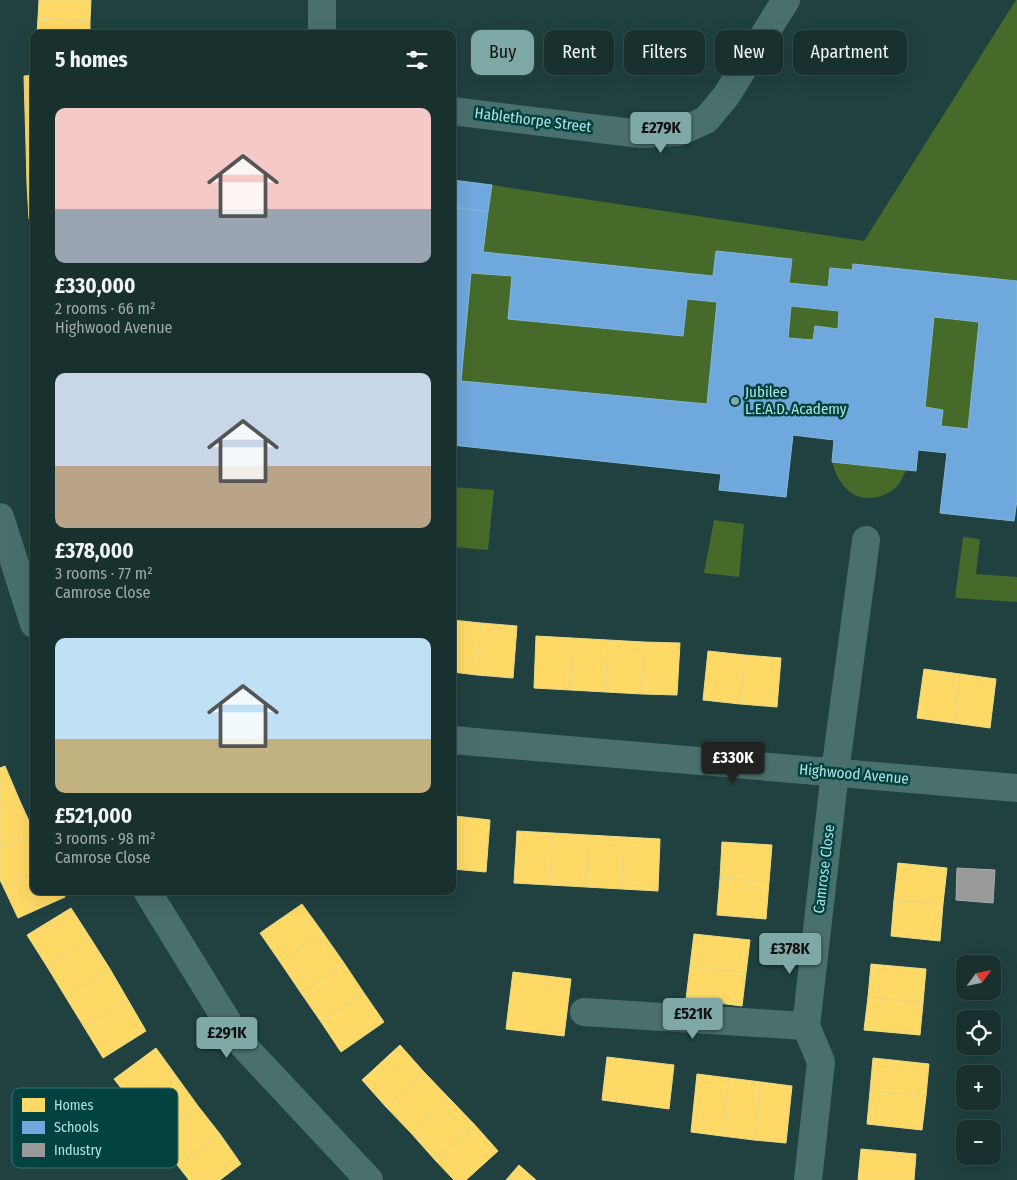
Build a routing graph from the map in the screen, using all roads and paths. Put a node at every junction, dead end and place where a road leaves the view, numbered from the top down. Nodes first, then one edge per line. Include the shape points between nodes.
1 (322, 0) edge
2 (786, 0) edge
3 (322, 30) edge
4 (456, 111) edge
5 (0, 517) edge
6 (866, 540) dead end
7 (30, 611) edge
8 (456, 740) edge
9 (835, 772) junction
10 (1017, 788) edge
11 (149, 895) edge
12 (584, 1012) dead end
13 (806, 1026) junction
14 (369, 1180) edge
15 (808, 1180) edge

1 - 3 street
2 - 4 street, Hablethorpe Street via 726,96 706,120 679,132 641,134
5 - 7 street
6 - 9 street, Camrose Close
8 - 9 street, Highwood Avenue
9 - 10 street, Highwood Avenue
9 - 13 street, Camrose Close
11 - 14 street via 240,1042
12 - 13 street
13 - 15 street, Camrose Close via 821,1062

